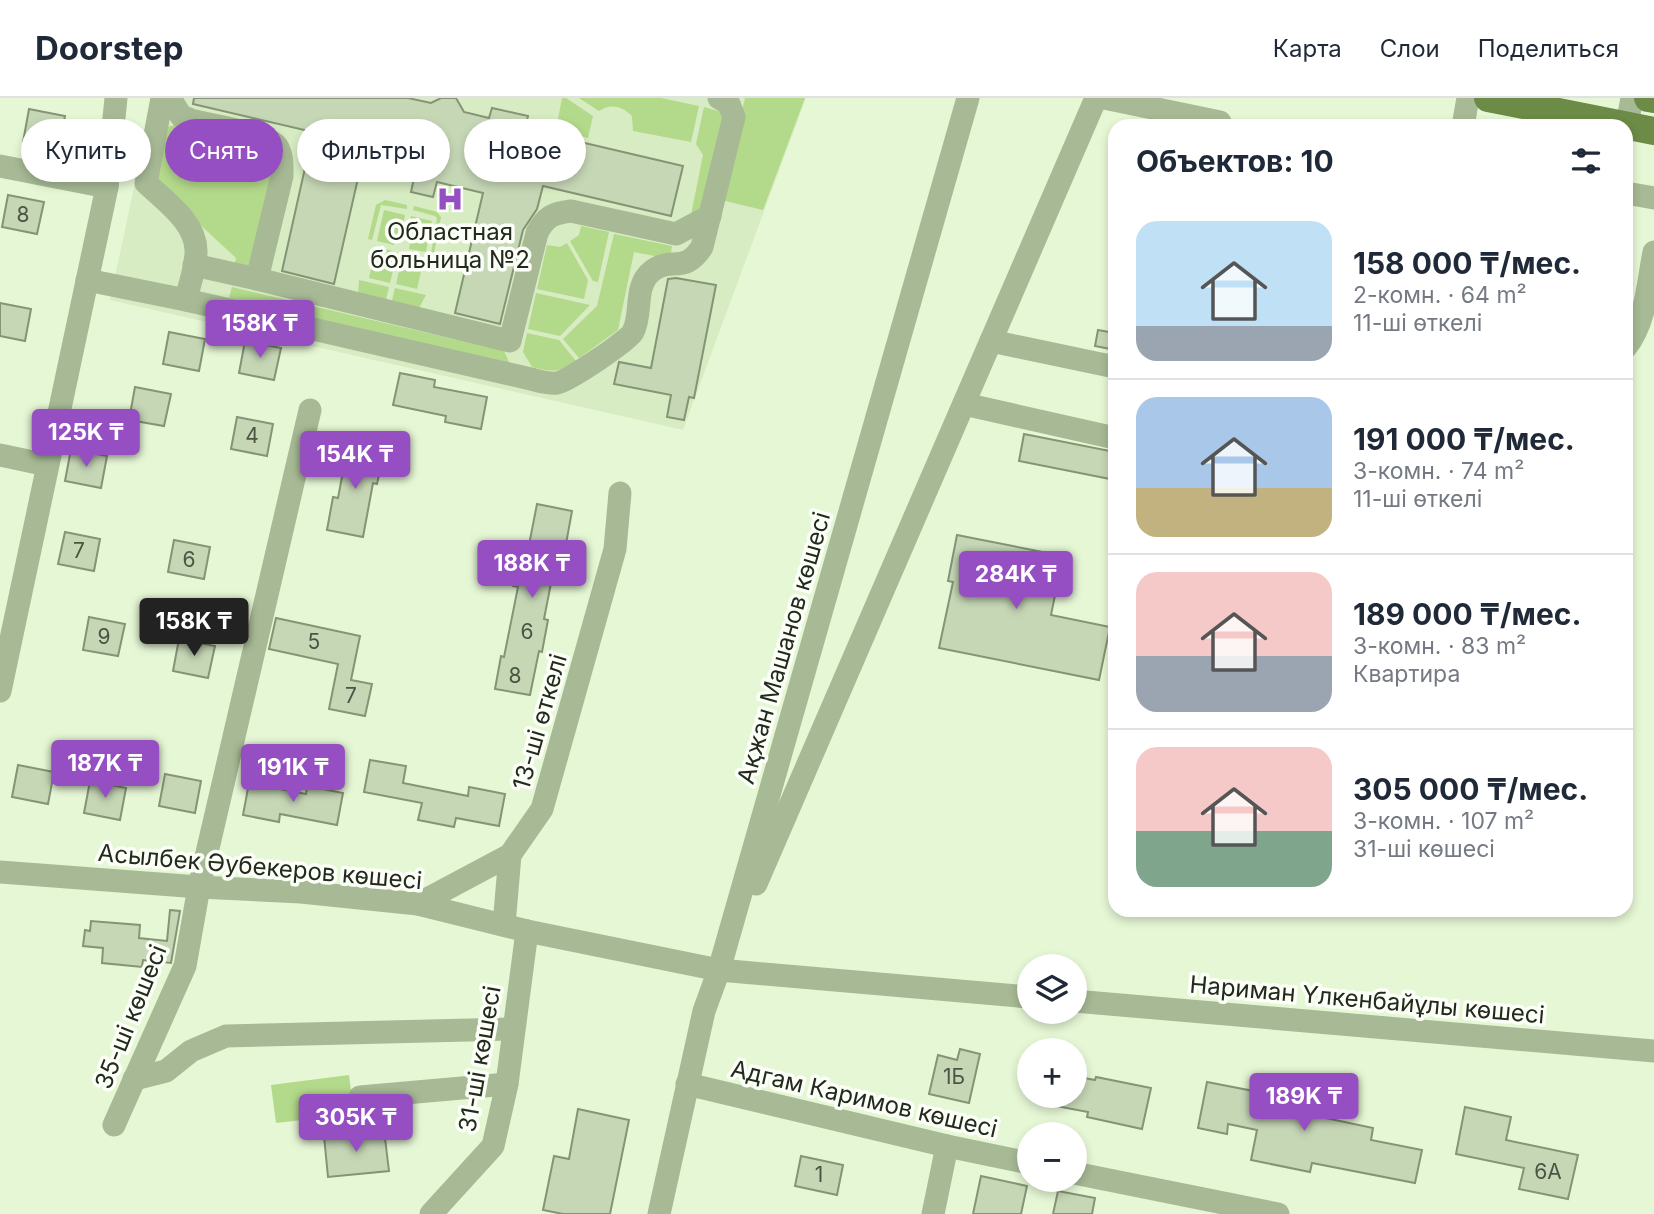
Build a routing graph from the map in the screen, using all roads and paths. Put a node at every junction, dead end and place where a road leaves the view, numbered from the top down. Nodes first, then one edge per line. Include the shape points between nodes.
1 (116, 98) edge
2 (162, 98) edge
3 (170, 98) edge
4 (719, 98) edge
5 (968, 98) edge
6 (1096, 98) edge
7 (1104, 98) edge
8 (1468, 98) edge
9 (1488, 98) edge
10 (1648, 98) edge
11 (1654, 99) edge
12 (1629, 111) edge
13 (1552, 118) edge
14 (1206, 119) edge
15 (1464, 119) edge
16 (1654, 131) edge
17 (0, 166) edge
18 (107, 187) junction
19 (1633, 194) edge
20 (1654, 198) edge
21 (710, 216) junction
22 (1654, 252) edge
23 (194, 265) junction
24 (257, 279) junction
25 (87, 280) junction
26 (186, 300) junction
27 (1633, 337) edge
28 (510, 341) junction
29 (991, 341) junction
30 (1108, 366) edge
31 (531, 379) junction
32 (964, 404) junction
33 (310, 410) dead end
34 (1108, 436) edge
35 (0, 455) edge
36 (47, 465) junction
37 (620, 492) dead end
38 (0, 691) edge
39 (0, 852) edge
40 (510, 855) junction
41 (0, 872) edge
42 (26, 875) junction
43 (200, 887) junction
44 (418, 904) junction
45 (504, 925) junction
46 (527, 931) junction
47 (719, 970) junction
48 (1017, 996) edge
49 (1087, 1002) edge
50 (513, 1029) junction
51 (1654, 1051) edge
52 (134, 1079) junction
53 (507, 1084) junction
54 (687, 1084) junction
55 (360, 1097) dead end
56 (114, 1125) dead end
57 (947, 1146) junction
58 (1017, 1161) edge
59 (1087, 1175) edge
60 (1207, 1207) edge
61 (430, 1214) edge
62 (659, 1214) edge
63 (933, 1214) edge
64 (1278, 1214) edge

1 - 18 street
2 - 23 street via 146,183 193,233
3 - 24 street via 181,116 277,145 282,176
4 - 21 street via 729,104 734,117
5 - 47 street, Ақжан Машанов көшесі
6 - 29 street
7 - 14 street
8 - 15 street
9 - 13 main road
10 - 11 main road
12 - 13 main road
12 - 16 main road
17 - 18 street
18 - 25 street
19 - 20 street
21 - 28 street via 676,234 571,211 554,213 537,233
21 - 31 street via 694,259 664,265 643,282 633,331 624,341 558,383
22 - 27 street
23 - 24 street
23 - 26 street
24 - 28 street
25 - 26 street
25 - 36 street
26 - 31 street
28 - 31 street
29 - 30 street
29 - 32 street
32 - 34 street
32 - 47 street
33 - 43 street, 35-ші көшесі
35 - 36 street
36 - 38 street
37 - 40 street, 13-ші өткелі via 615,549 542,809
39 - 42 street
40 - 44 street, 13-ші өткелі
40 - 45 street
41 - 42 street, Асылбек Әубекеров көшесі
42 - 43 street, Асылбек Әубекеров көшесі
43 - 44 street, Асылбек Әубекеров көшесі
43 - 52 street, 35-ші көшесі via 185,966
44 - 45 street, Асылбек Әубекеров көшесі
45 - 46 street, Асылбек Әубекеров көшесі
46 - 47 street, Асылбек Әубекеров көшесі
46 - 50 street, 31-ші көшесі
47 - 48 street
47 - 54 street, Ақжан Машанов көшесі
49 - 51 street, Нариман Үлкенбайұлы көшесі
50 - 52 street via 226,1036 191,1051 166,1071
50 - 53 street, 31-ші көшесі
52 - 56 street, 35-ші көшесі
53 - 55 street
53 - 61 street, 31-ші көшесі via 493,1146
54 - 57 street, Адгам Каримов көшесі
54 - 62 street, Ақжан Машанов көшесі
57 - 58 street, Адгам Каримов көшесі
57 - 63 street
59 - 60 street
60 - 64 street

